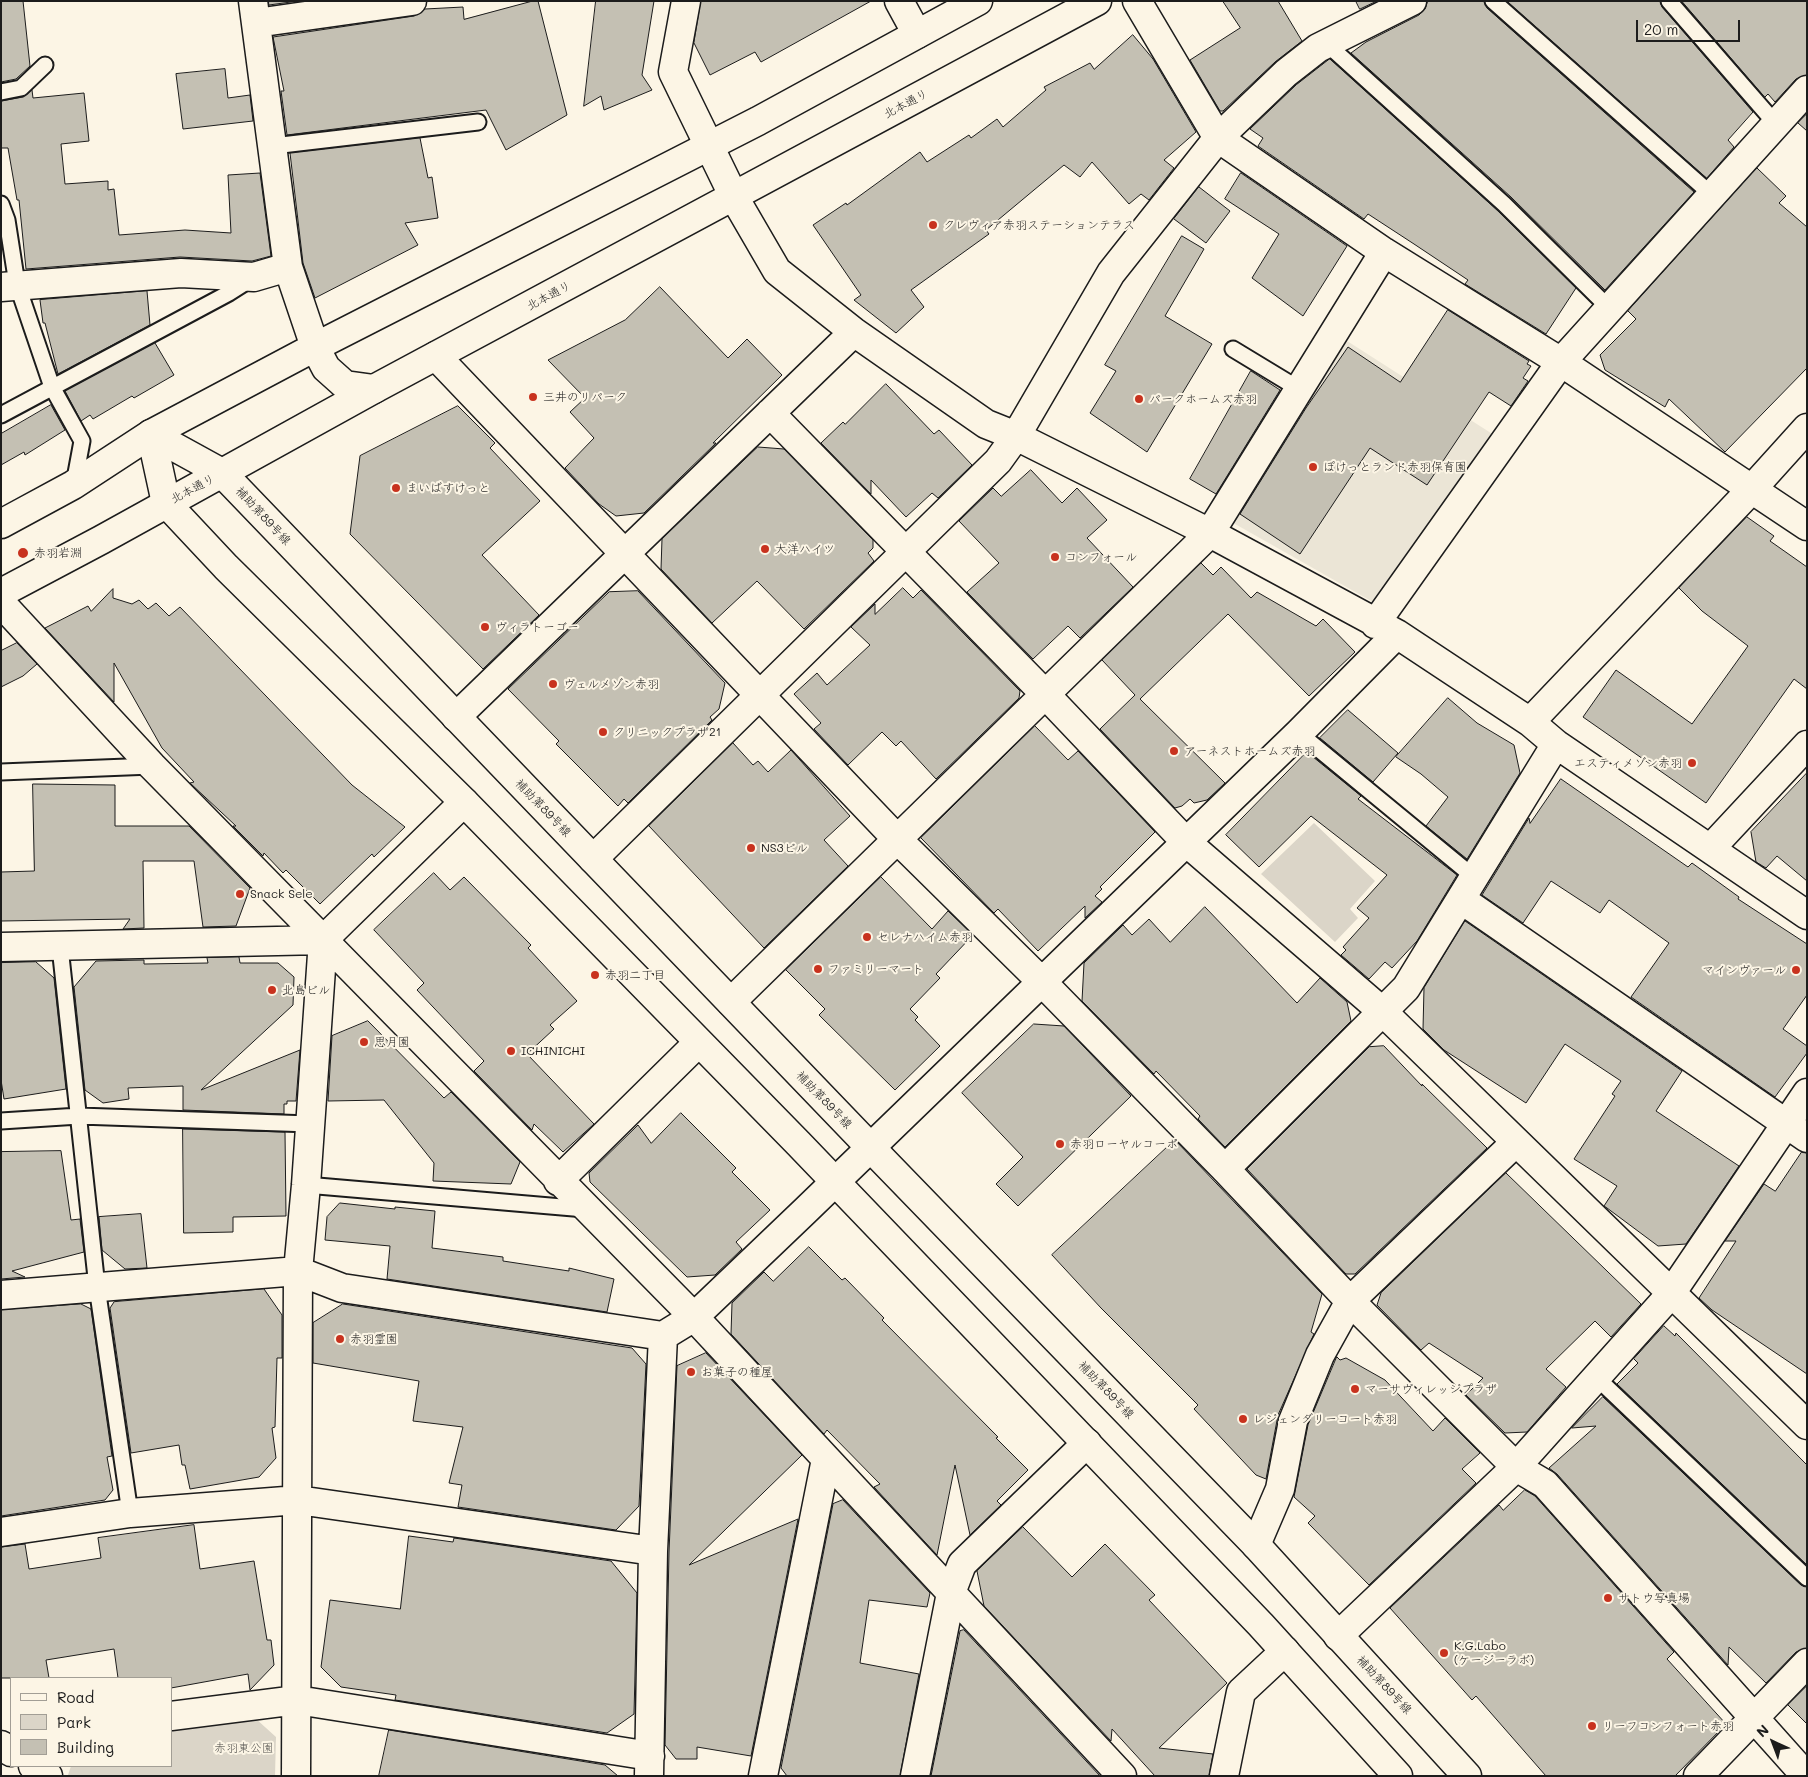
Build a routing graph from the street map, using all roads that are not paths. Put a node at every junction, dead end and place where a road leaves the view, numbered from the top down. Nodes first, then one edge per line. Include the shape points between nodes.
1 (412, 1) edge
2 (686, 1) edge
3 (899, 1) edge
4 (978, 1) edge
5 (1098, 1) edge
6 (1137, 1) edge
7 (1412, 1) edge
8 (1493, 1) edge
9 (1669, 1) edge
10 (254, 12) edge
11 (917, 34) junction
12 (1327, 44) junction
13 (45, 65) dead end
14 (1807, 90) edge
15 (1, 92) edge
16 (478, 122) dead end
17 (1776, 124) junction
18 (1218, 138) junction
19 (273, 146) junction
20 (709, 146) junction
21 (1712, 195) junction
22 (734, 197) junction
23 (1, 204) edge
24 (1384, 252) junction
25 (288, 267) junction
26 (254, 277) junction
27 (9, 285) edge
28 (1609, 308) junction
29 (854, 332) junction
30 (316, 347) junction
31 (1233, 349) dead end
32 (436, 356) junction
33 (1561, 362) junction
34 (52, 387) junction
35 (374, 389) junction
36 (1299, 389) junction
37 (770, 413) junction
38 (1, 415) edge
39 (1807, 428) edge
40 (151, 434) junction
41 (1016, 436) junction
42 (222, 473) junction
43 (74, 485) junction
44 (1751, 490) junction
45 (166, 503) junction
46 (1, 524) edge
47 (1807, 526) edge
48 (1210, 533) junction
49 (626, 553) junction
50 (906, 553) junction
51 (1, 593) edge
52 (1, 603) edge
53 (1386, 629) junction
54 (760, 694) junction
55 (1045, 694) junction
56 (456, 717) junction
57 (1530, 722) junction
58 (1299, 733) junction
59 (1556, 744) junction
60 (1807, 745) edge
61 (152, 766) junction
62 (1, 772) edge
63 (464, 802) junction
64 (897, 839) junction
65 (1185, 841) junction
66 (1710, 848) junction
67 (593, 859) junction
68 (1468, 889) junction
69 (1807, 915) edge
70 (323, 940) junction
71 (1, 947) edge
72 (60, 947) junction
73 (1042, 982) junction
74 (731, 1002) junction
75 (1383, 1012) junction
76 (698, 1043) junction
77 (1807, 1094) edge
78 (78, 1116) junction
79 (1, 1121) edge
80 (310, 1124) junction
81 (1796, 1131) edge
82 (1516, 1142) junction
83 (870, 1147) junction
84 (1225, 1169) junction
85 (558, 1181) junction
86 (836, 1182) junction
87 (306, 1185) junction
88 (585, 1209) junction
89 (298, 1271) junction
90 (97, 1287) junction
91 (1, 1295) edge
92 (1670, 1295) junction
93 (1350, 1301) junction
94 (694, 1317) junction
95 (663, 1336) junction
96 (1597, 1378) junction
97 (1807, 1425) edge
98 (1087, 1442) junction
99 (826, 1459) junction
100 (1516, 1467) junction
101 (298, 1500) junction
102 (130, 1513) junction
103 (1, 1532) edge
104 (1256, 1545) junction
105 (653, 1550) junction
106 (1807, 1578) edge
107 (950, 1593) junction
108 (1338, 1636) junction
109 (1285, 1651) junction
110 (1807, 1663) edge
111 (297, 1700) junction
112 (172, 1716) edge
113 (1754, 1718) junction
114 (650, 1766) edge
115 (34, 1767) edge
116 (48, 1776) edge
117 (296, 1776) edge
118 (763, 1776) edge
119 (915, 1776) edge
120 (1122, 1776) edge
121 (1224, 1776) edge
122 (1398, 1776) edge
123 (1467, 1776) edge
124 (1698, 1776) edge
125 (1806, 1776) edge

1 - 10 main road
2 - 20 main road via 673,72
3 - 11 main road
4 - 11 main road
5 - 22 main road, 北本通り
6 - 18 main road
7 - 12 main road
8 - 21 lane
9 - 17 lane
10 - 19 main road
11 - 20 main road
12 - 18 main road via 1286,73
12 - 28 lane via 1504,204
13 - 15 lane via 21,88
14 - 17 main road
16 - 19 lane
17 - 21 main road
18 - 24 main road
18 - 41 main road via 1111,273
19 - 25 main road
20 - 22 main road
20 - 30 main road
21 - 28 main road
22 - 29 main road via 777,271
22 - 32 main road, 北本通り
23 - 27 lane via 7,220
24 - 33 main road
24 - 36 main road
25 - 26 main road
25 - 30 main road
26 - 27 main road via 181,273
26 - 34 lane
27 - 34 lane
28 - 33 main road
29 - 37 main road
29 - 41 main road via 986,424
30 - 35 main road via 326,368 345,385
30 - 40 main road
31 - 36 lane
32 - 35 main road, 北本通り
32 - 49 main road
33 - 44 main road
33 - 53 main road
34 - 38 lane
34 - 43 lane via 82,441
35 - 42 main road, 北本通り
36 - 48 main road
37 - 49 main road
37 - 50 main road
39 - 44 main road
40 - 42 main road, 補助第89号線
40 - 43 main road
40 - 45 main road
41 - 48 main road
41 - 50 main road via 998,461
42 - 45 main road, 北本通り
42 - 56 main road, 補助第89号線
43 - 46 main road
44 - 47 main road
44 - 57 main road
45 - 51 main road, 北本通り
45 - 63 main road via 226,567
48 - 53 main road
48 - 55 main road
49 - 54 main road
49 - 56 main road
50 - 54 main road
50 - 55 main road
52 - 61 main road
53 - 57 main road
53 - 58 main road
54 - 64 main road
54 - 67 main road
55 - 64 main road
55 - 65 main road
56 - 67 main road, 補助第89号線
57 - 59 main road
58 - 65 main road
58 - 68 lane
59 - 66 main road
59 - 68 main road
60 - 66 main road
61 - 62 lane
61 - 70 main road
63 - 70 main road
63 - 76 main road
64 - 73 main road
64 - 74 main road
65 - 73 main road
65 - 75 main road
66 - 69 main road
67 - 74 main road, 補助第89号線
68 - 75 main road via 1406,988
68 - 81 main road
70 - 72 main road
70 - 80 main road
70 - 85 main road
71 - 72 main road
72 - 78 lane
73 - 83 main road
73 - 84 main road
74 - 83 main road, 補助第89号線
75 - 82 main road
75 - 84 main road
76 - 85 main road
76 - 86 main road
77 - 81 main road
78 - 79 lane
78 - 80 lane
78 - 90 lane
80 - 87 main road
81 - 92 main road
82 - 92 main road
82 - 93 main road
83 - 86 main road
83 - 104 main road, 補助第89号線
84 - 93 main road
85 - 88 main road
86 - 94 main road
86 - 98 main road
87 - 88 lane
87 - 89 main road
88 - 94 main road
89 - 90 main road
89 - 95 main road via 342,1288
89 - 101 main road
90 - 91 main road
90 - 102 lane
92 - 96 main road
92 - 97 main road
93 - 100 main road
93 - 104 main road via 1320,1355 1293,1421 1280,1489
94 - 95 main road
94 - 99 main road
95 - 105 main road
96 - 100 main road
96 - 106 lane
98 - 107 main road via 962,1564
98 - 109 main road
99 - 107 main road
99 - 118 main road
100 - 108 main road
100 - 113 main road via 1545,1484
101 - 102 main road
101 - 105 main road
101 - 111 main road
102 - 103 main road
104 - 108 main road, 補助第89号線
105 - 114 main road
107 - 119 main road
107 - 120 main road
108 - 123 main road, 補助第89号線
109 - 121 main road via 1242,1692
109 - 122 main road
110 - 113 main road
111 - 112 main road
111 - 114 main road
111 - 117 main road
113 - 124 main road
113 - 125 main road
115 - 116 main road

